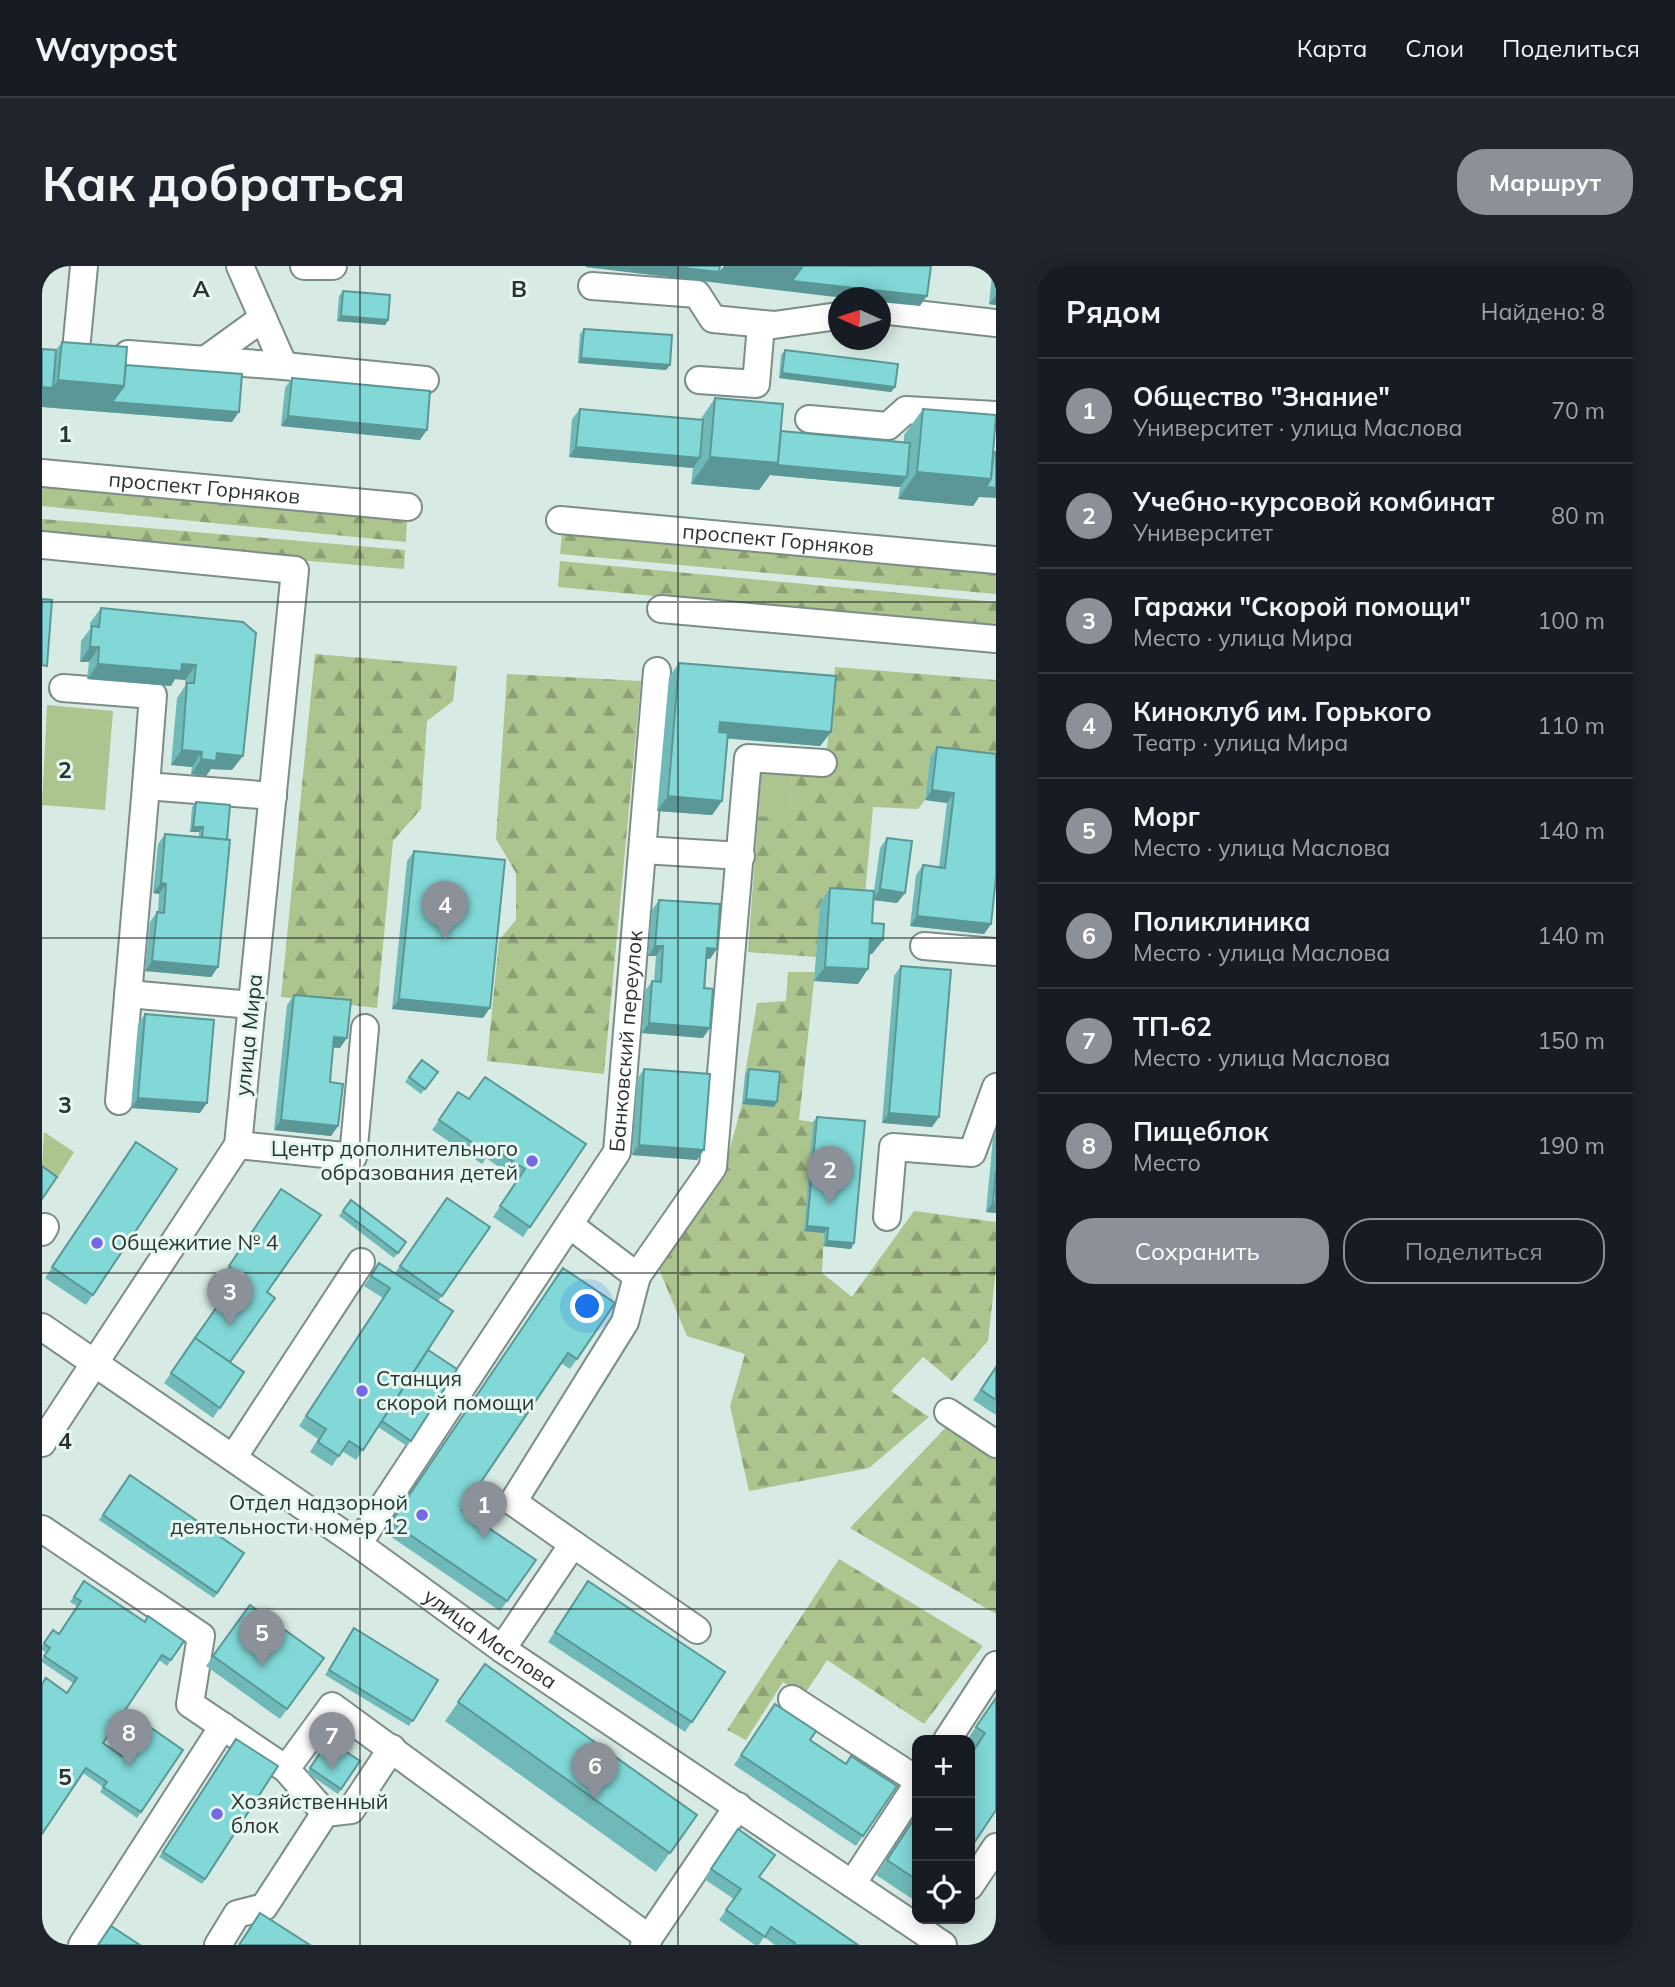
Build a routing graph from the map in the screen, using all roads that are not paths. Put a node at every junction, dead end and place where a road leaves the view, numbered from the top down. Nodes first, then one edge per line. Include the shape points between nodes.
1 (84, 266) edge
2 (240, 266) edge
3 (304, 266) edge
4 (333, 266) edge
5 (592, 286) dead end
6 (891, 311) edge
7 (263, 318) junction
8 (828, 318) edge
9 (996, 323) edge
10 (761, 324) junction
11 (77, 340) edge
12 (128, 354) edge
13 (205, 360) junction
14 (284, 366) junction
15 (425, 380) dead end
16 (699, 380) dead end
17 (996, 415) edge
18 (809, 419) dead end
19 (42, 473) edge
20 (408, 507) dead end
21 (560, 520) dead end
22 (42, 545) edge
23 (996, 560) edge
24 (661, 609) dead end
25 (996, 639) edge
26 (657, 671) dead end
27 (63, 688) dead end
28 (822, 763) dead end
29 (146, 786) junction
30 (273, 796) junction
31 (643, 850) junction
32 (741, 856) junction
33 (924, 946) dead end
34 (996, 952) edge
35 (128, 994) junction
36 (252, 1005) junction
37 (365, 1028) dead end
38 (996, 1087) edge
39 (118, 1101) dead end
40 (239, 1145) junction
41 (887, 1217) dead end
42 (571, 1226) junction
43 (362, 1262) dead end
44 (637, 1276) junction
45 (42, 1327) edge
46 (95, 1364) junction
47 (948, 1412) dead end
48 (42, 1443) edge
49 (996, 1444) edge
50 (233, 1458) junction
51 (42, 1529) edge
52 (358, 1544) junction
53 (573, 1544) junction
54 (697, 1630) dead end
55 (502, 1649) junction
56 (996, 1665) edge
57 (792, 1699) dead end
58 (223, 1726) junction
59 (950, 1735) edge
60 (392, 1748) junction
61 (286, 1769) junction
62 (912, 1780) edge
63 (912, 1791) edge
64 (738, 1806) junction
65 (325, 1813) junction
66 (996, 1847) edge
67 (975, 1878) edge
68 (852, 1884) junction
69 (938, 1937) edge
70 (646, 1941) edge
71 (82, 1945) edge
72 (218, 1945) edge

1 - 11 street
2 - 7 street
3 - 4 street
5 - 10 street via 697,294 713,319
6 - 9 street
7 - 13 street
7 - 14 street
8 - 10 street
10 - 16 street via 756,384
12 - 13 street
13 - 14 street
14 - 15 street
17 - 18 street via 906,410 888,426
19 - 20 street, проспект Горняков
21 - 23 street, проспект Горняков
22 - 30 street, улица Мира via 295,570
24 - 25 street
26 - 31 street, Банковский переулок
27 - 29 street via 153,695
28 - 32 street via 748,758
29 - 30 street
29 - 35 street
30 - 36 street, улица Мира
31 - 32 street
31 - 42 street, Банковский переулок via 617,1152
32 - 44 street via 713,1167
33 - 34 street
35 - 36 street
35 - 39 street
36 - 40 street, улица Мира
37 - 40 street via 353,1157
38 - 41 street via 972,1153 893,1147
40 - 46 street, улица Мира
42 - 44 street
42 - 52 street, Банковский переулок
43 - 50 street
44 - 53 street via 625,1322 513,1502
45 - 46 street, улица Маслова
46 - 48 street, улица Мира
46 - 50 street, улица Маслова
47 - 49 street
50 - 52 street, улица Маслова
51 - 58 street via 201,1636 190,1704
52 - 55 street, улица Маслова
53 - 54 street
53 - 55 street
55 - 64 street, улица Маслова
56 - 59 street
57 - 62 street
58 - 61 street
58 - 71 street
60 - 61 street via 332,1706
60 - 65 street via 351,1810
60 - 70 street
61 - 65 street
63 - 68 street
64 - 68 street, улица Маслова
64 - 70 street
65 - 72 street via 264,1907 237,1914
66 - 67 street
68 - 69 street, улица Маслова

